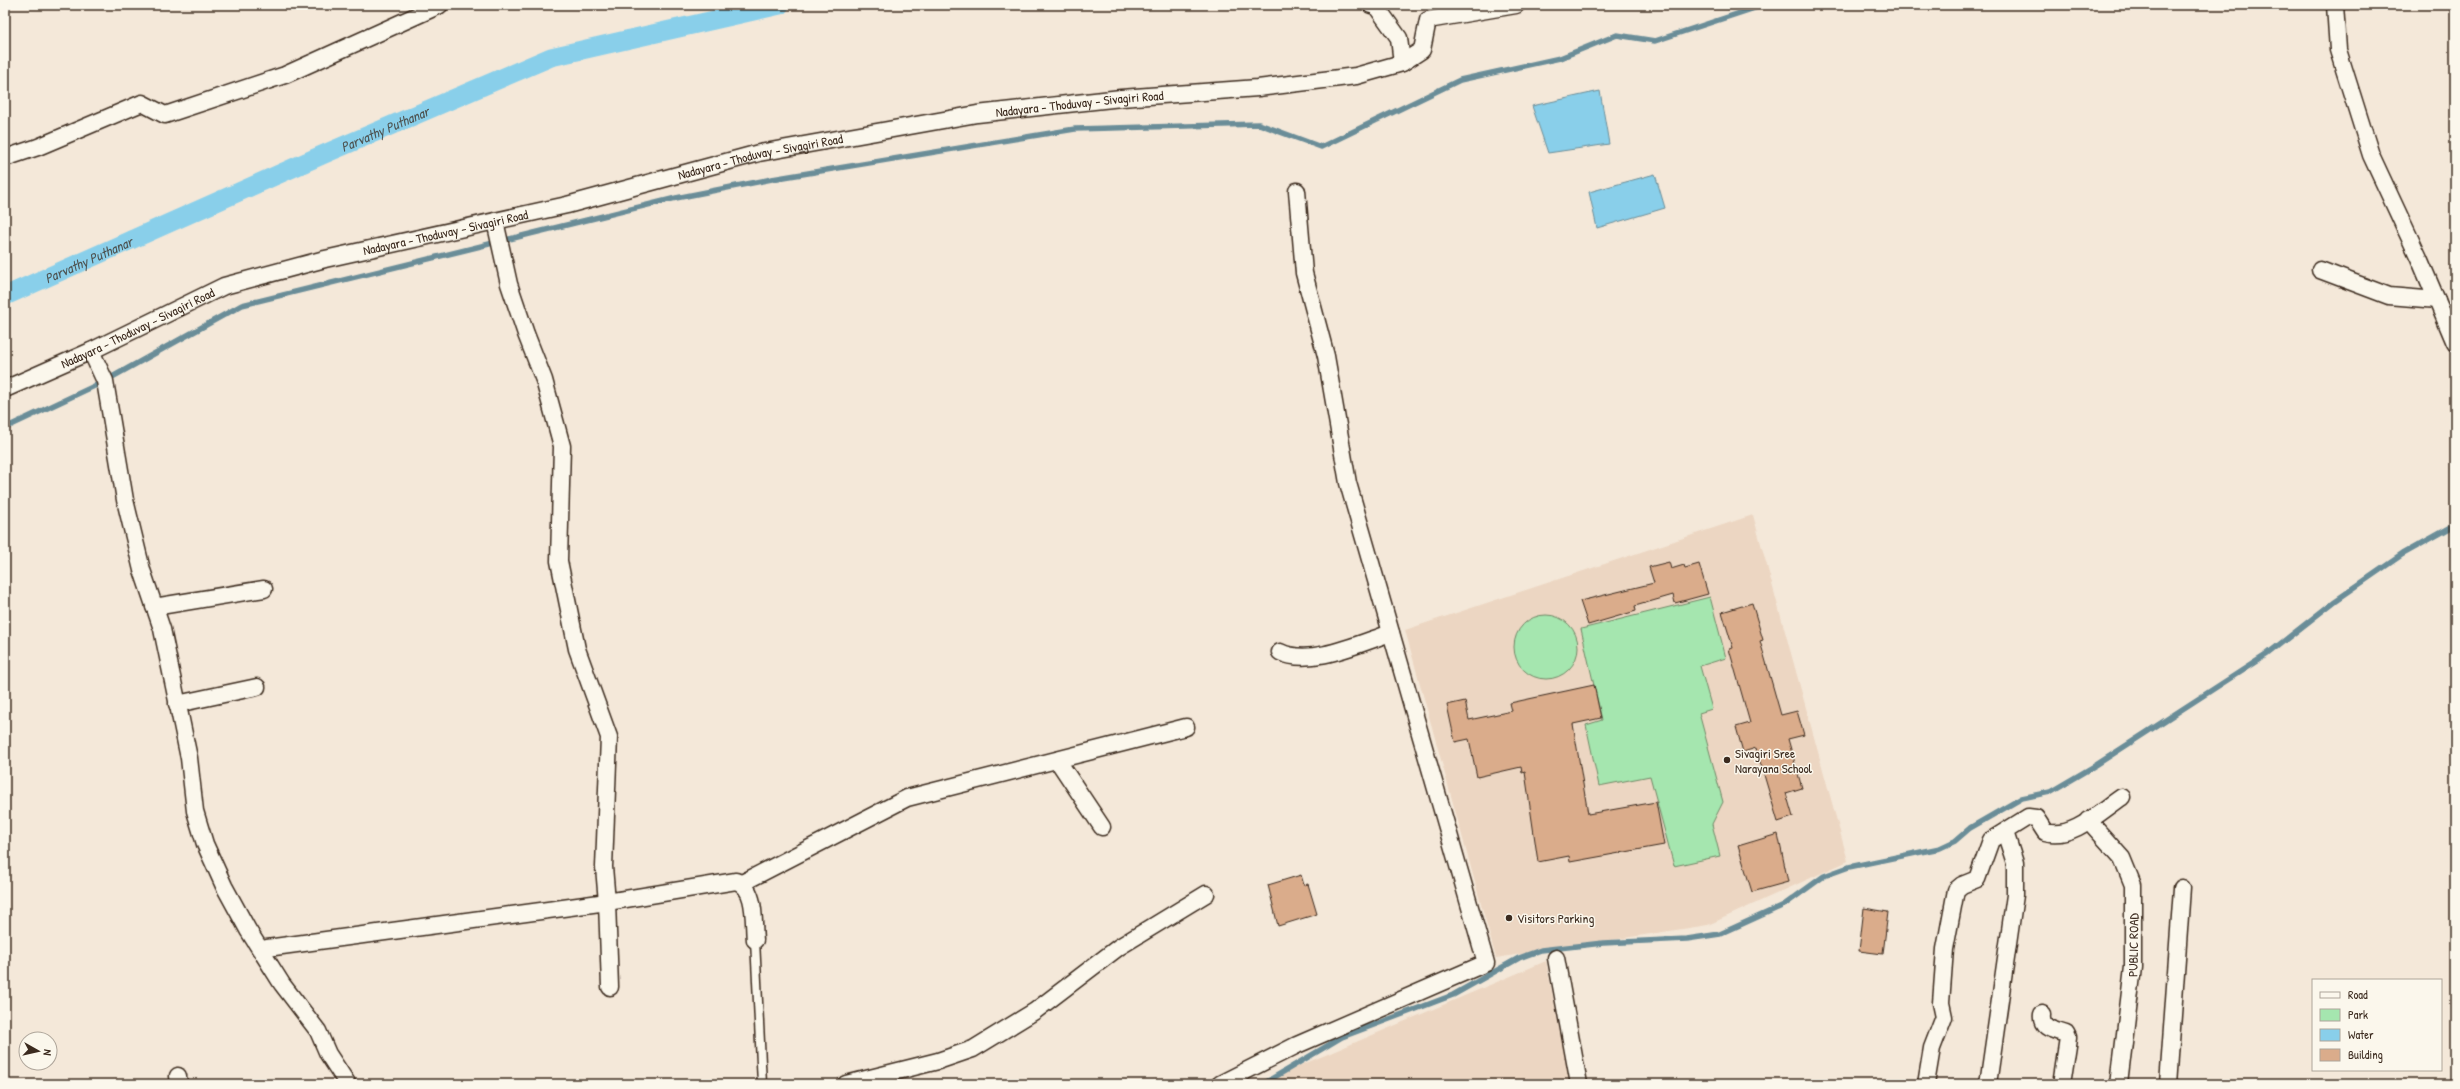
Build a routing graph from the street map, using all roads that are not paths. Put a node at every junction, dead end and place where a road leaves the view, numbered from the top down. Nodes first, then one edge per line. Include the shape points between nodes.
1 (440, 5) edge
2 (1371, 5) edge
3 (1516, 5) edge
4 (2335, 5) edge
5 (1402, 63) junction
6 (5, 158) edge
7 (1297, 191) dead end
8 (495, 221) junction
9 (2320, 270) dead end
10 (2437, 300) junction
11 (2455, 343) edge
12 (91, 351) junction
13 (5, 389) edge
14 (264, 589) dead end
15 (154, 607) junction
16 (1391, 633) junction
17 (1280, 652) dead end
18 (257, 687) dead end
19 (177, 704) junction
20 (1186, 727) dead end
21 (1058, 761) junction
22 (2122, 797) dead end
23 (2088, 820) junction
24 (1102, 827) dead end
25 (2005, 832) junction
26 (742, 883) junction
27 (2182, 888) dead end
28 (1206, 894) dead end
29 (607, 902) junction
30 (755, 940) joint
31 (267, 948) dead end
32 (1556, 958) dead end
33 (610, 987) dead end
34 (2042, 1014) dead end
35 (1224, 1083) edge
36 (347, 1084) edge
37 (762, 1084) edge
38 (846, 1084) edge
39 (1579, 1084) edge
40 (1926, 1084) edge
41 (1988, 1084) edge
42 (2061, 1084) edge
43 (2119, 1084) edge
44 (2168, 1084) edge

1 - 6 street via 285,75 165,115 142,103 38,147
2 - 5 street via 1376,6 1399,38
3 - 5 street, Nadayara - Thoduvay - Sivagiri Road via 1428,20 1422,50
4 - 10 street via 2338,50 2371,156
5 - 8 street, Nadayara - Thoduvay - Sivagiri Road via 1356,76 1258,88 1121,98 977,114 759,154 567,205
7 - 16 street via 1304,273 1326,356 1348,483
8 - 12 street, Nadayara - Thoduvay - Sivagiri Road via 325,259 224,286
8 - 29 street via 509,284 544,380 562,446 559,561 577,649 609,737 604,867
9 - 10 street via 2389,296
10 - 11 street
12 - 13 street, Nadayara - Thoduvay - Sivagiri Road
12 - 15 street via 105,381 125,500
14 - 15 street
15 - 19 street via 162,629
16 - 17 street via 1312,657 1296,658
16 - 35 street via 1486,963 1297,1045
18 - 19 street
19 - 36 street via 189,758 195,811 205,844 248,930 282,984 318,1031 328,1054
20 - 21 street via 1128,744 1099,748
21 - 24 street
21 - 26 street via 907,798
22 - 23 street
23 - 25 street via 2070,830 2049,833 2043,830 2036,818 2030,816
23 - 43 street, PUBLIC ROAD via 2122,858 2133,885 2133,967
25 - 40 street via 1989,843 1977,879 1960,886 1954,894 1945,954 1942,1003 1944,1017 1936,1036
25 - 41 street via 2015,862 2014,895
26 - 29 street via 734,881
26 - 30 street via 750,894
27 - 44 street
28 - 38 street via 1119,947 1035,1011 973,1049 938,1061
29 - 31 street
29 - 33 street
30 - 37 lane
32 - 39 street
34 - 42 street via 2042,1021 2046,1027 2066,1034 2068,1038

